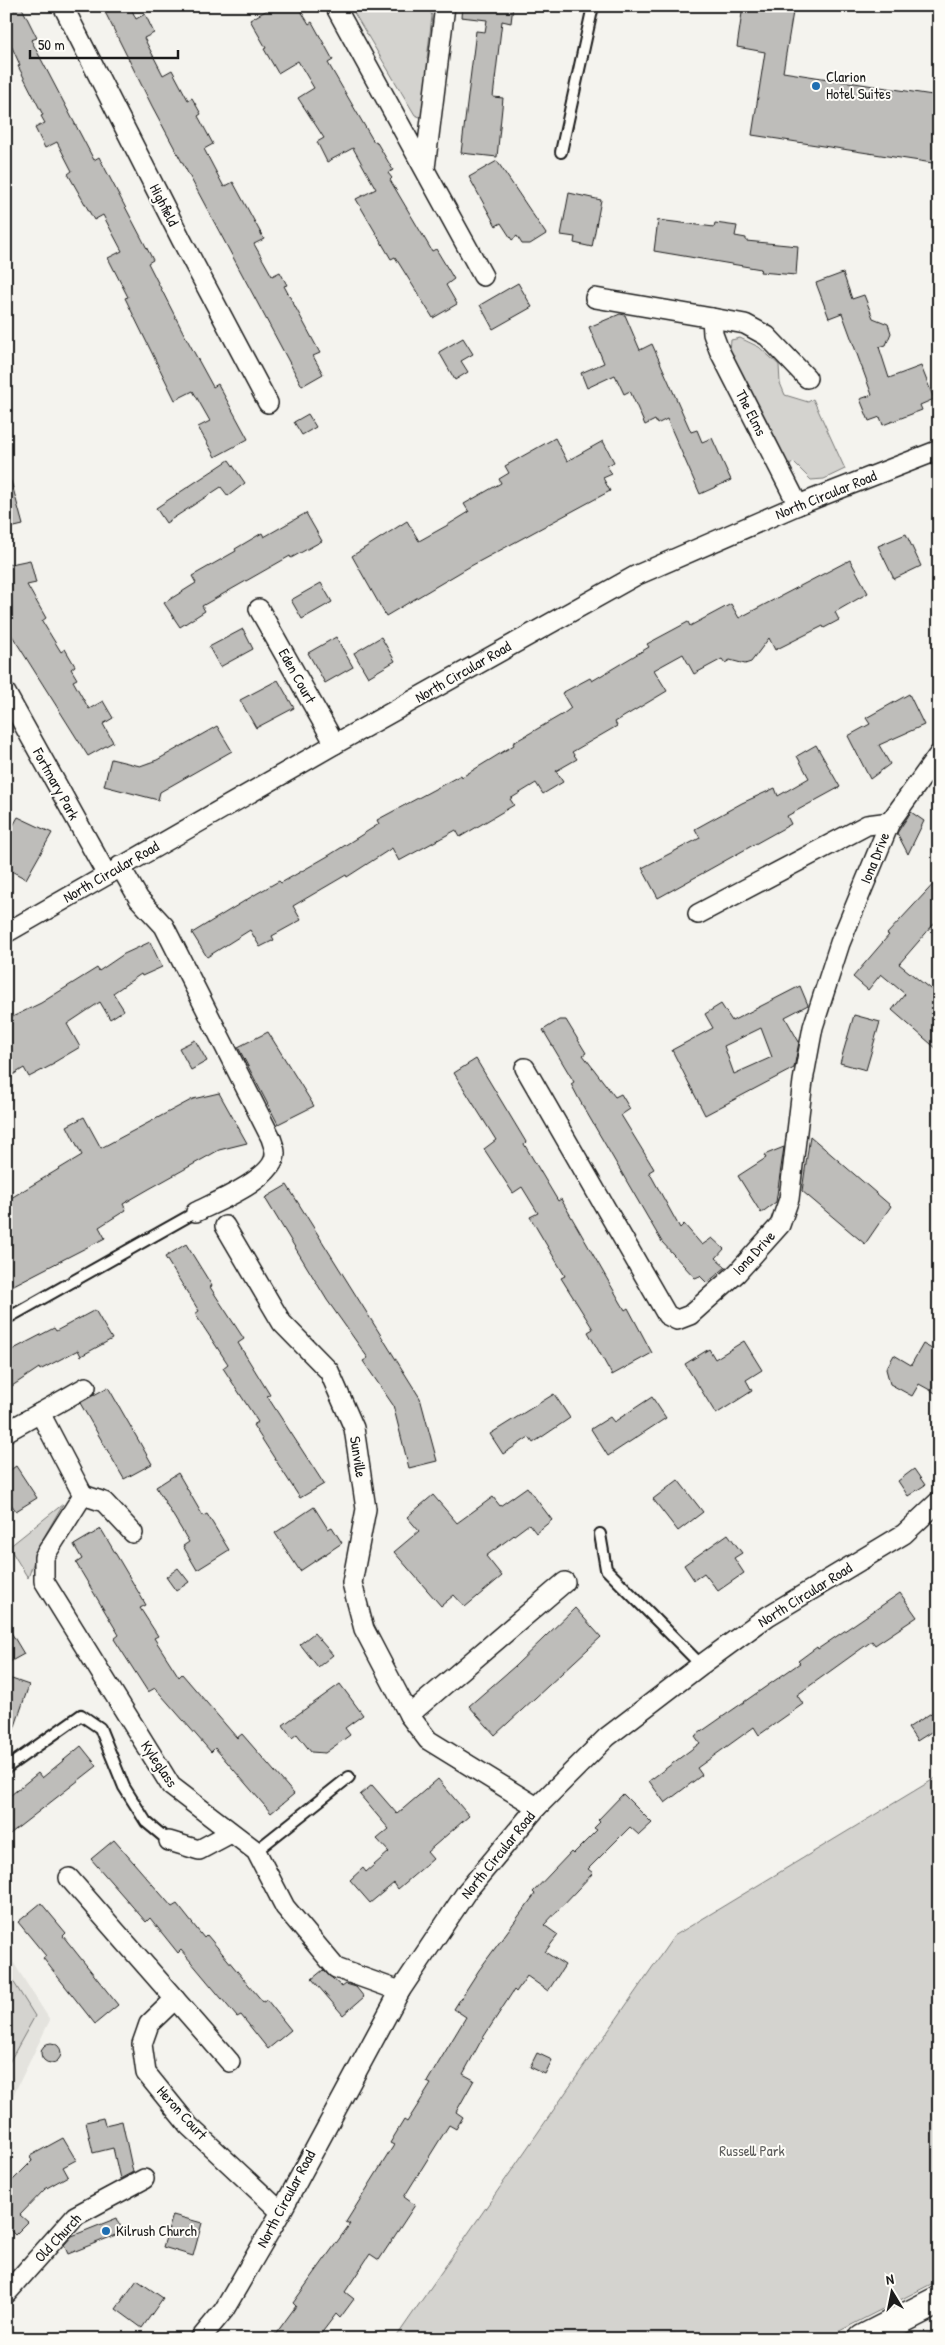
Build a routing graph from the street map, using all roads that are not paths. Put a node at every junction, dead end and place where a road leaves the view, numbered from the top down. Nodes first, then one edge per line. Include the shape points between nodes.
1 (63, 6) edge
2 (334, 6) edge
3 (445, 6) edge
4 (593, 6) edge
5 (561, 152) dead end
6 (425, 168) junction
7 (483, 276) dead end
8 (595, 298) dead end
9 (712, 318) junction
10 (807, 378) dead end
11 (268, 403) dead end
12 (939, 450) edge
13 (798, 505) junction
14 (259, 609) dead end
15 (6, 693) edge
16 (334, 744) junction
17 (939, 754) edge
18 (890, 822) junction
19 (113, 871) junction
20 (698, 914) dead end
21 (6, 933) edge
22 (525, 1068) dead end
23 (196, 1212) joint
24 (225, 1226) dead end
25 (6, 1319) edge
26 (86, 1387) dead end
27 (40, 1413) junction
28 (6, 1432) edge
29 (83, 1496) junction
30 (939, 1501) edge
31 (133, 1533) dead end
32 (600, 1534) dead end
33 (565, 1582) dead end
34 (701, 1665) junction
35 (408, 1715) junction
36 (6, 1768) edge
37 (349, 1776) dead end
38 (537, 1807) junction
39 (231, 1833) junction
40 (169, 1841) joint
41 (256, 1852) junction
42 (69, 1878) dead end
43 (400, 1991) junction
44 (175, 1999) junction
45 (230, 2062) dead end
46 (144, 2179) dead end
47 (281, 2212) junction
48 (6, 2294) edge
49 (939, 2300) edge
50 (200, 2339) edge
51 (863, 2339) edge

1 - 11 street, Highfield
2 - 6 street
3 - 6 street
4 - 5 lane
6 - 7 street via 428,179
8 - 9 street
9 - 10 street via 745,324 767,336
9 - 13 street, The Elms via 719,350
12 - 13 street, North Circular Road
13 - 16 street, North Circular Road via 635,576
14 - 16 street, Eden Court
15 - 19 street, Fortmary Park
16 - 19 street, North Circular Road
17 - 18 street, Iona Drive
18 - 20 street, Iona Drive via 867,825
18 - 22 street, Iona Drive via 840,943 814,1027 803,1081 789,1199 780,1225 736,1273 690,1315 677,1320 667,1315
19 - 21 street, North Circular Road
19 - 23 street, Fortmary Park via 164,926 263,1121 275,1154 271,1167 262,1176
23 - 25 lane
24 - 35 street, Sunville via 282,1323 330,1371 354,1428 366,1509 352,1583 364,1629
26 - 27 street
27 - 28 street
27 - 29 street
29 - 31 street via 104,1502
29 - 39 street, Kyleglass via 44,1557 44,1581 171,1786
30 - 34 street, North Circular Road via 904,1534 768,1616
32 - 34 lane via 606,1569
33 - 35 street
34 - 38 street, North Circular Road via 607,1737
35 - 38 street, Sunville via 428,1740
36 - 40 lane via 81,1715 100,1728 124,1787 146,1822
37 - 41 lane
38 - 43 street, North Circular Road via 467,1891
39 - 40 street via 200,1850
39 - 41 street, Kyleglass
41 - 43 street, Kyleglass via 285,1907 336,1968
42 - 44 street
43 - 47 street, North Circular Road
44 - 45 street
44 - 47 street, Heron Court via 149,2024 142,2044 146,2073 190,2126
46 - 48 street, Old Church via 75,2216
47 - 50 street, North Circular Road via 224,2310
49 - 51 main road

